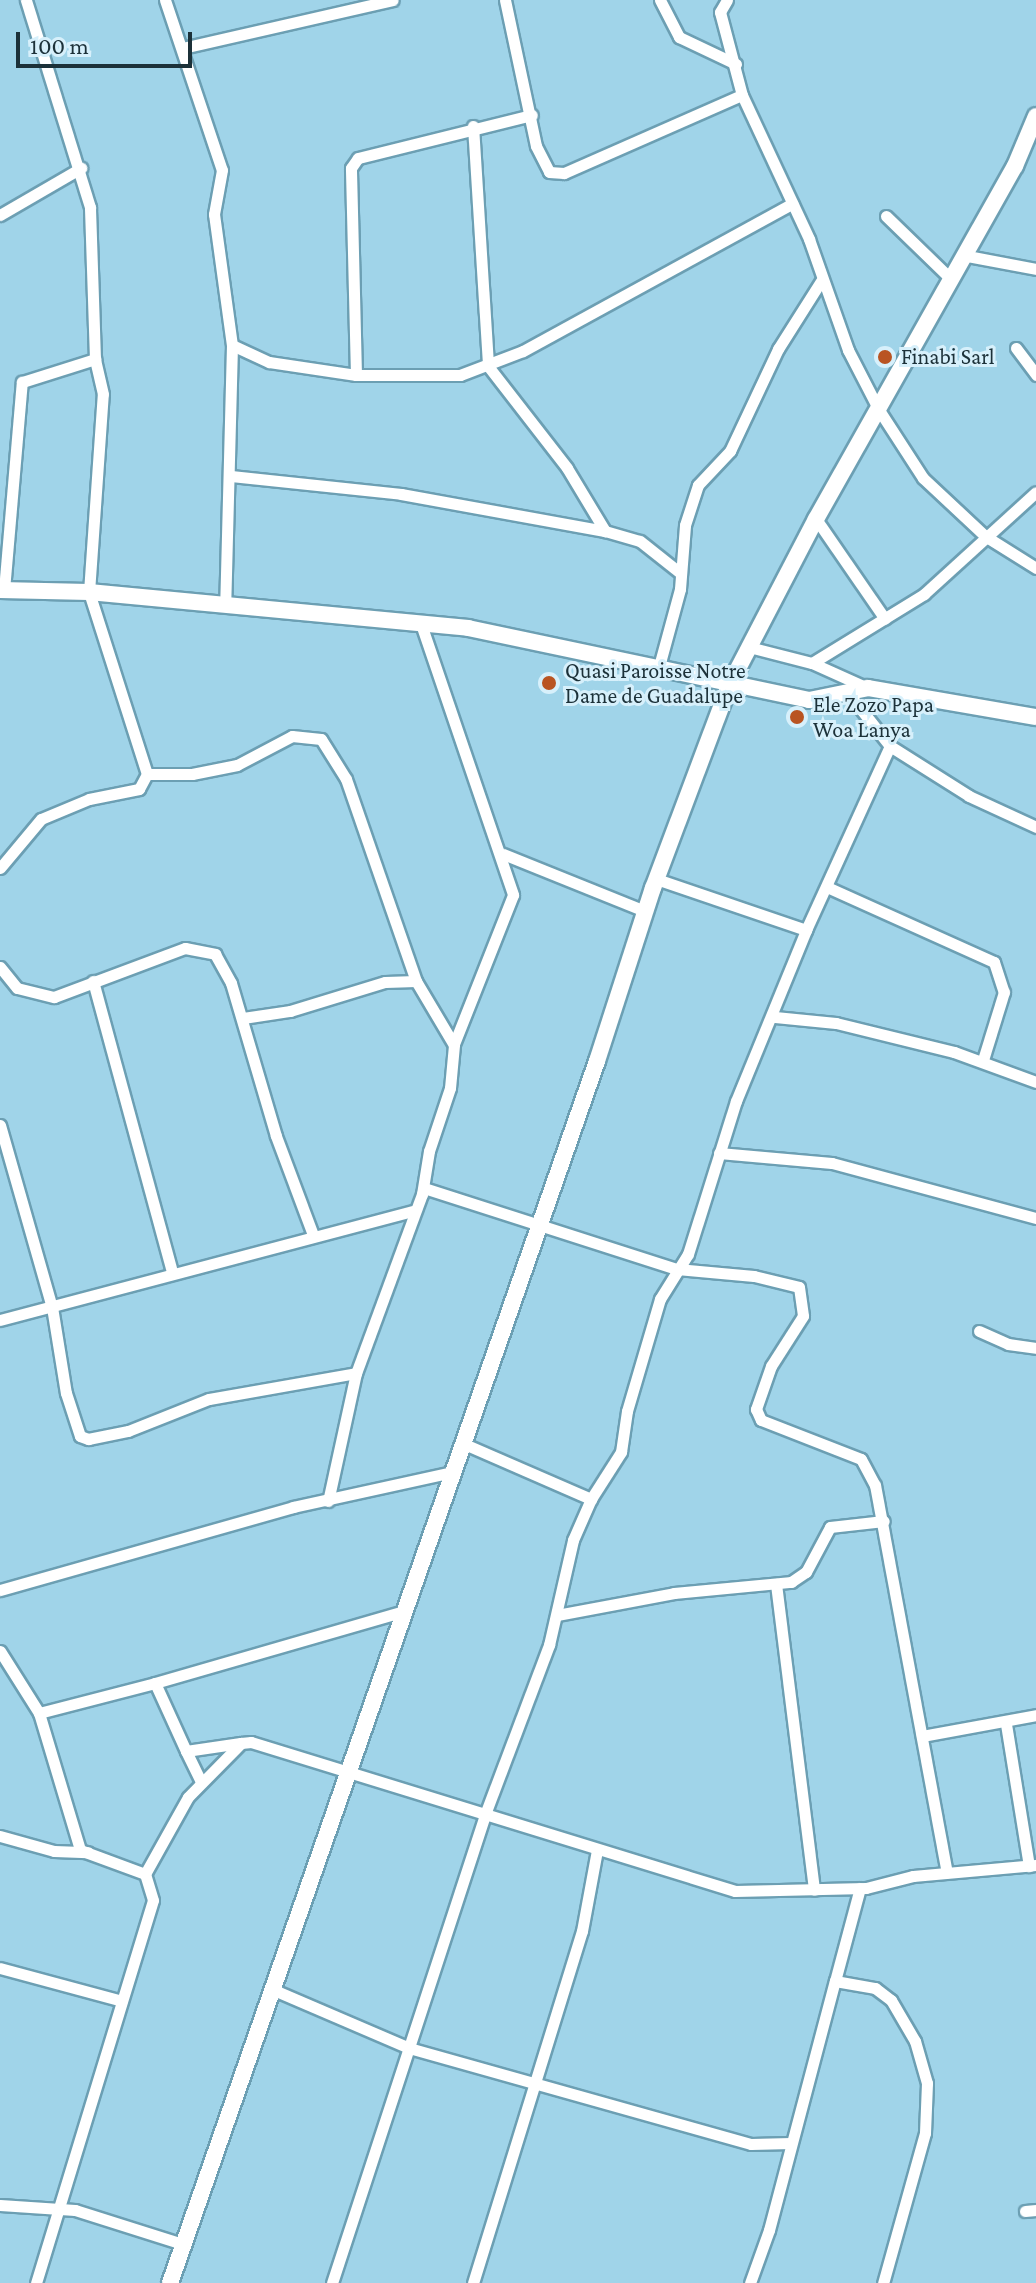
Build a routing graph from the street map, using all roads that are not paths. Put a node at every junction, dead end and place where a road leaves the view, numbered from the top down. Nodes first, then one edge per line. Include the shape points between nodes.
1 (26, 0) edge
2 (165, 0) edge
3 (393, 0) edge
4 (505, 0) edge
5 (660, 0) edge
6 (727, 0) edge
7 (183, 48) junction
8 (736, 64) junction
9 (742, 95) junction
10 (532, 115) junction
11 (1036, 116) edge
12 (473, 126) junction
13 (81, 168) junction
14 (792, 204) junction
15 (0, 215) edge
16 (886, 216) dead end
17 (962, 255) junction
18 (1036, 269) edge
19 (950, 278) junction
20 (821, 281) junction
21 (232, 345) junction
22 (1016, 348) dead end
23 (95, 359) junction
24 (488, 366) junction
25 (356, 375) junction
26 (1036, 375) edge
27 (879, 410) junction
28 (231, 476) junction
29 (1036, 492) edge
30 (816, 519) junction
31 (605, 531) junction
32 (985, 536) junction
33 (1036, 568) edge
34 (679, 572) junction
35 (2, 590) edge
36 (89, 592) junction
37 (225, 605) junction
38 (885, 619) junction
39 (421, 624) junction
40 (749, 647) junction
41 (812, 663) junction
42 (658, 670) junction
43 (729, 686) junction
44 (868, 688) junction
45 (848, 693) junction
46 (1036, 717) edge
47 (890, 746) junction
48 (147, 774) junction
49 (1036, 827) edge
50 (503, 854) junction
51 (0, 868) edge
52 (656, 879) junction
53 (827, 887) junction
54 (645, 911) junction
55 (806, 930) junction
56 (0, 967) edge
57 (93, 981) junction
58 (416, 981) junction
59 (775, 1017) junction
60 (243, 1018) junction
61 (454, 1045) junction
62 (983, 1060) junction
63 (1036, 1082) edge
64 (0, 1125) edge
65 (719, 1153) junction
66 (424, 1188) junction
67 (413, 1211) junction
68 (1036, 1218) edge
69 (539, 1227) junction
70 (313, 1235) junction
71 (677, 1269) junction
72 (172, 1272) junction
73 (52, 1307) junction
74 (0, 1320) edge
75 (979, 1331) dead end
76 (1036, 1348) edge
77 (356, 1373) junction
78 (462, 1443) junction
79 (452, 1472) junction
80 (591, 1499) junction
81 (328, 1501) junction
82 (884, 1521) junction
83 (776, 1584) junction
84 (0, 1590) edge
85 (404, 1611) junction
86 (557, 1615) junction
87 (0, 1651) edge
88 (155, 1683) junction
89 (39, 1713) junction
90 (1036, 1715) edge
91 (1006, 1724) junction
92 (922, 1736) junction
93 (241, 1743) junction
94 (186, 1751) junction
95 (351, 1772) junction
96 (201, 1782) junction
97 (484, 1817) junction
98 (0, 1836) edge
99 (597, 1850) junction
100 (89, 1852) junction
101 (1032, 1865) edge
102 (947, 1872) junction
103 (145, 1874) junction
104 (860, 1888) junction
105 (814, 1890) junction
106 (0, 1968) edge
107 (835, 1981) junction
108 (274, 1990) junction
109 (122, 2001) junction
110 (409, 2048) junction
111 (536, 2080) junction
112 (791, 2143) junction
113 (0, 2205) edge
114 (58, 2207) junction
115 (182, 2244) junction
116 (36, 2283) edge
117 (170, 2283) edge
118 (332, 2283) edge
119 (473, 2283) edge
120 (750, 2283) edge
121 (883, 2283) edge

1 - 13 street
2 - 7 street
3 - 7 street
4 - 10 street
5 - 8 street via 679,37
6 - 8 street via 720,12
7 - 21 street via 221,156 222,184 214,214
8 - 9 street
9 - 10 street via 564,173 543,168
9 - 14 street
10 - 12 street
11 - 17 street via 1015,166
12 - 24 street
12 - 25 street via 367,152 351,168
13 - 15 street
13 - 23 street via 90,207
14 - 20 street
14 - 24 street
16 - 19 street
17 - 18 street
17 - 19 street
19 - 27 street
20 - 27 street
20 - 34 street via 778,349 730,451 698,485 685,525
21 - 25 street via 269,362
21 - 28 street
22 - 26 street
23 - 35 street via 22,382
23 - 36 street via 103,394
24 - 25 street via 460,375
24 - 31 street via 567,468
27 - 30 street
27 - 32 street via 923,478
28 - 31 street via 385,491
28 - 37 street
29 - 32 street
30 - 38 street
30 - 40 street
31 - 34 street via 640,541
32 - 33 street
32 - 38 street via 956,568
34 - 42 street via 680,589
35 - 36 street
36 - 37 street
36 - 48 street
37 - 39 street
38 - 41 street
39 - 42 street via 468,628
39 - 50 street
40 - 41 street
40 - 43 street
41 - 44 street
42 - 43 street
43 - 45 street via 809,700
43 - 52 street
44 - 45 street
44 - 46 street
45 - 47 street
47 - 49 street via 969,796
47 - 53 street
48 - 51 street via 139,789 89,799 41,819
48 - 58 street via 192,774 237,765 292,736 321,739 346,779
50 - 54 street
50 - 61 street via 513,895
52 - 54 street
52 - 55 street
53 - 55 street
53 - 62 street via 994,962 1004,992
54 - 69 street
55 - 59 street
56 - 57 street via 17,988 54,997
57 - 60 street via 185,948 207,950 226,967
57 - 72 street
58 - 60 street via 385,982 290,1011
58 - 61 street
59 - 62 street via 836,1023
59 - 65 street
60 - 70 street via 276,1136
61 - 66 street via 450,1088 429,1151
62 - 63 street
64 - 73 street
65 - 68 street via 832,1163
65 - 71 street via 688,1254
66 - 67 street
66 - 69 street
67 - 70 street
67 - 77 street
69 - 71 street
69 - 78 street
70 - 72 street via 277,1250
71 - 80 street via 660,1299 627,1411 621,1452
71 - 82 street via 754,1276 799,1287 803,1316 771,1366 756,1409 761,1420 861,1459
72 - 73 street
73 - 74 street
73 - 77 street via 66,1393 76,1429 88,1439 128,1431 209,1399
75 - 76 street via 1008,1344
77 - 81 street
78 - 79 street
78 - 80 street
79 - 81 street
79 - 85 street
80 - 86 street via 568,1554
81 - 84 street
82 - 83 street via 830,1527 806,1572
82 - 92 street
83 - 86 street via 674,1593
83 - 105 street
85 - 88 street
85 - 95 street
86 - 97 street via 524,1720
87 - 89 street
88 - 89 street
88 - 94 street
89 - 100 street via 80,1850
90 - 91 street
91 - 92 street
91 - 101 street
92 - 102 street
93 - 94 street
93 - 95 street via 264,1743
93 - 96 street
94 - 96 street
95 - 97 street
95 - 108 street
96 - 103 street via 175,1816
97 - 99 street
97 - 110 street
98 - 100 street via 54,1851
99 - 105 street via 735,1891
99 - 111 street via 582,1931
100 - 103 street
101 - 102 street
102 - 104 street
103 - 109 street via 153,1900
104 - 105 street
104 - 107 street
106 - 109 street
107 - 112 street
107 - 121 street via 875,1988 891,2000 915,2041 927,2083 925,2133
108 - 110 street
108 - 115 street
109 - 114 street
110 - 111 street
110 - 118 street
111 - 112 street via 751,2144
111 - 119 street
112 - 120 street
113 - 114 street
114 - 115 street
114 - 116 street
115 - 117 street

